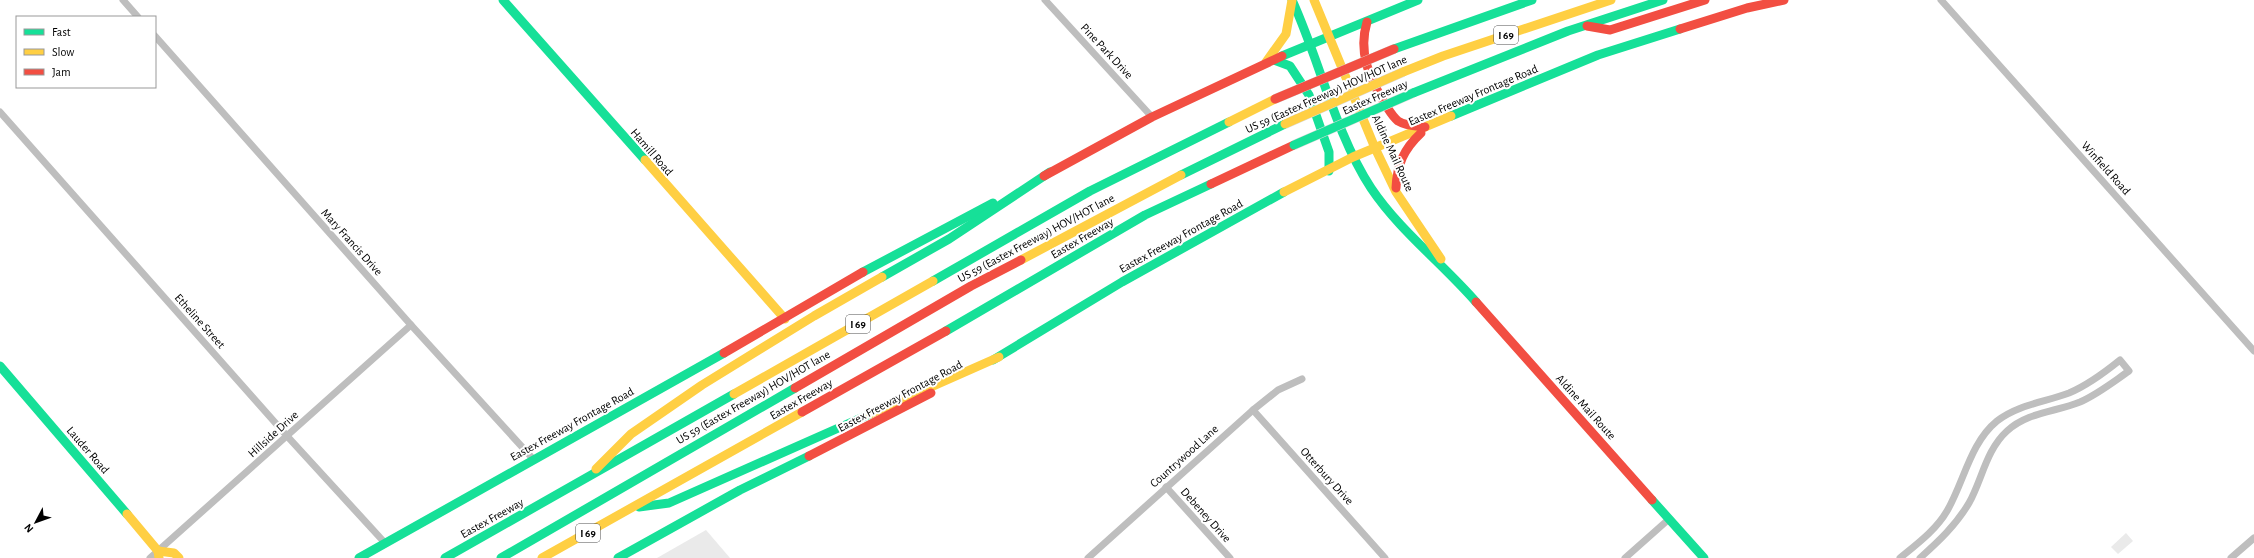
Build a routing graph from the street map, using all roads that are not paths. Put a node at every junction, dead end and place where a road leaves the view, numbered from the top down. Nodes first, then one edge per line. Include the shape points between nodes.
1 (123, 0) edge
2 (502, 0) edge
3 (1045, 0) edge
4 (1292, 0) edge
5 (1314, 0) edge
6 (1418, 0) edge
7 (1532, 0) edge
8 (1611, 0) edge
9 (1663, 0) edge
10 (1705, 0) edge
11 (1784, 0) edge
12 (1941, 0) edge
13 (137, 16) edge
14 (1367, 22) junction
15 (1583, 26) junction
16 (1330, 35) junction
17 (156, 37) edge
18 (1312, 42) junction
19 (1274, 60) junction
20 (1263, 65) junction
21 (0, 112) edge
22 (1152, 117) junction
23 (1427, 128) junction
24 (1375, 148) junction
25 (1353, 157) junction
26 (1329, 171) junction
27 (1050, 172) junction
28 (1396, 192) junction
29 (1450, 272) junction
30 (784, 320) junction
31 (411, 325) junction
32 (2254, 351) edge
33 (999, 357) junction
34 (0, 366) edge
35 (1302, 379) dead end
36 (1253, 410) junction
37 (1997, 421) junction
38 (2006, 431) junction
39 (287, 436) junction
40 (534, 460) junction
41 (585, 480) junction
42 (1166, 486) junction
43 (634, 507) junction
44 (1669, 518) junction
45 (1934, 528) junction
46 (1943, 537) junction
47 (2254, 538) edge
48 (385, 543) junction
49 (159, 554) edge
50 (150, 558) edge
51 (178, 558) edge
52 (359, 558) edge
53 (445, 558) edge
54 (501, 558) edge
55 (542, 558) edge
56 (618, 558) edge
57 (1088, 558) edge
58 (1230, 558) edge
59 (1385, 558) edge
60 (1625, 558) edge
61 (1704, 558) edge
62 (1900, 558) edge
63 (1920, 558) edge
64 (2231, 558) edge

1 - 13 street
2 - 30 main road, Hamill Road
3 - 22 street, Pine Park Drive
4 - 18 main road, Aldine Mail Route
4 - 20 main road via 1288,34
5 - 16 main road, Aldine Mail Route
6 - 14 main road, Eastex Freeway Frontage Road
7 - 41 main road, Eastex Freeway / I 69, bridge via 1394,49 1275,99 1090,191
8 - 54 main road, US 59 (Eastex Freeway) HOV/HOT lane / I 69, bridge via 1443,56 1403,72 1285,124 1183,174 971,286
9 - 15 main road, Eastex Freeway / I 69
10 - 15 main road via 1610,30
11 - 23 main road, Eastex Freeway Frontage Road via 1747,8 1598,55
12 - 32 street, Winfield Road
14 - 16 main road, Eastex Freeway Frontage Road
14 - 23 main road via 1362,42 1366,66 1380,97 1395,119 1406,125
15 - 43 main road, Eastex Freeway / I 69, bridge via 1413,93 1145,215
16 - 18 main road, Eastex Freeway Frontage Road
16 - 24 main road, Aldine Mail Route
17 - 31 street, Mary Francis Drive
18 - 19 main road, Eastex Freeway Frontage Road
18 - 25 main road, Aldine Mail Route
19 - 20 main road, Eastex Freeway Frontage Road
19 - 26 main road via 1290,66 1308,95 1329,152
20 - 22 main road, Eastex Freeway Frontage Road
21 - 39 street, Etheline Street
22 - 27 main road, Eastex Freeway Frontage Road
23 - 24 main road, Eastex Freeway Frontage Road
23 - 28 main road via 1406,147 1398,163
24 - 25 main road, Eastex Freeway Frontage Road
24 - 28 main road, Aldine Mail Route
25 - 26 main road, Eastex Freeway Frontage Road
25 - 29 main road, Aldine Mail Route via 1374,190 1414,239
26 - 33 main road, Eastex Freeway Frontage Road via 1122,282
27 - 30 main road, Eastex Freeway Frontage Road via 841,284
27 - 41 main road via 949,238 820,312 702,385 631,434
28 - 29 main road, Aldine Mail Route
29 - 44 main road, Aldine Mail Route
30 - 40 main road, Eastex Freeway Frontage Road
31 - 39 street, Hillside Drive
31 - 40 street, Mary Francis Drive
33 - 43 main road via 669,504
33 - 56 main road, Eastex Freeway Frontage Road via 839,442 740,490
34 - 49 main road, Lauder Road
35 - 36 street, Countrywood Lane via 1278,390
36 - 42 street, Countrywood Lane
36 - 59 street, Otterbury Drive
37 - 38 street
37 - 38 street via 2018,409 2085,385 2120,360 2129,371 2087,399 2019,422
37 - 45 street via 1978,443 1946,512
38 - 46 street via 1990,454 1958,521
39 - 48 street, Etheline Street
39 - 49 street, Hillside Drive
40 - 48 main road, Eastex Freeway Frontage Road
41 - 53 main road, Eastex Freeway / I 69
42 - 57 street, Countrywood Lane
42 - 58 street, Debeney Drive
43 - 55 main road, Eastex Freeway / I 69
44 - 60 street
44 - 61 main road, Aldine Mail Route
45 - 46 street
45 - 62 street
46 - 63 street
47 - 64 street
48 - 52 main road, Eastex Freeway Frontage Road
49 - 50 street, Hillside Drive
49 - 51 main road via 174,553

